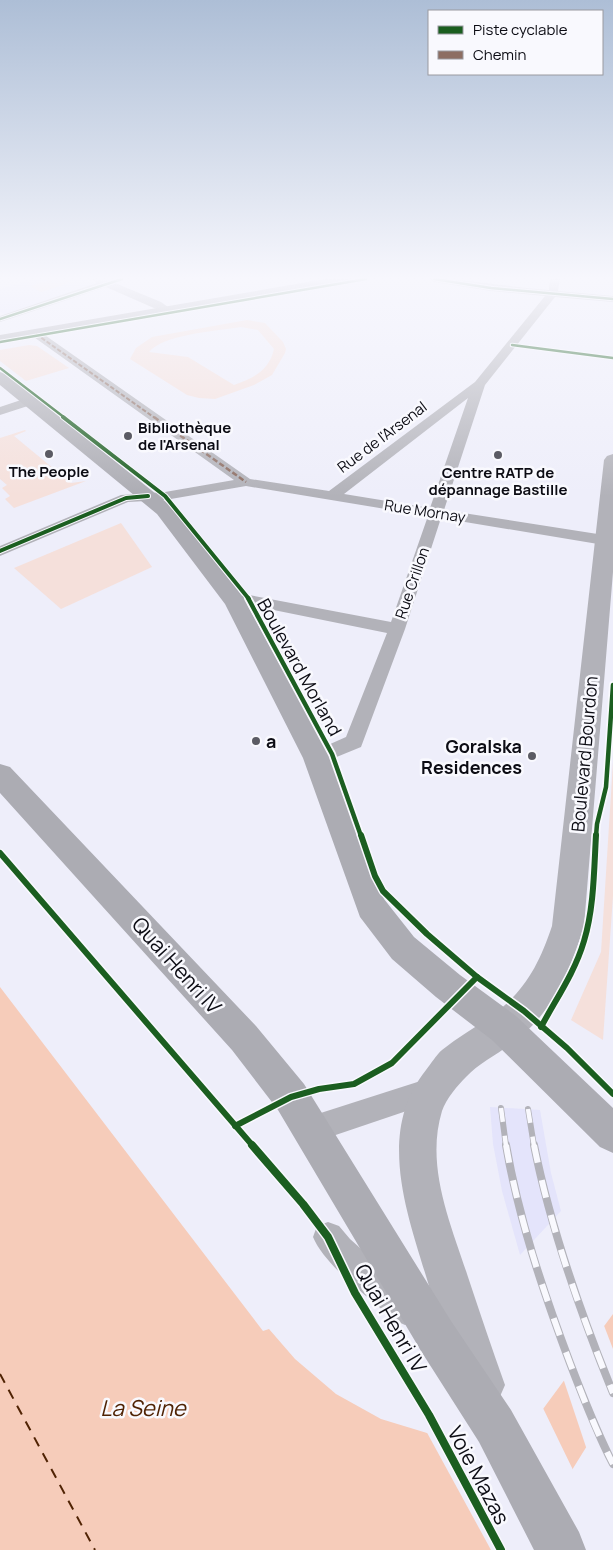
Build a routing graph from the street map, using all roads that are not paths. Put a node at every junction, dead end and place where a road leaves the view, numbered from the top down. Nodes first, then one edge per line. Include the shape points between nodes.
1 (61, 351) edge
2 (506, 351) edge
3 (0, 377) edge
4 (479, 384) junction
5 (30, 401) junction
6 (0, 412) edge
7 (613, 460) edge
8 (246, 482) junction
9 (148, 496) junction
10 (332, 496) junction
11 (436, 513) junction
12 (604, 540) junction
13 (0, 551) edge
14 (235, 602) junction
15 (397, 628) junction
16 (317, 758) junction
17 (0, 774) edge
18 (504, 1028) junction
19 (433, 1090) junction
20 (312, 1129) junction
21 (613, 1133) edge
22 (328, 1237) dead end
23 (447, 1323) junction
24 (495, 1426) joint
25 (553, 1535) edge

1 - 8 street
2 - 4 street, Rue de l'Arsenal
3 - 5 main road, Boulevard Morland
4 - 10 street, Rue de l'Arsenal
4 - 11 street, Rue Crillon
5 - 6 street
5 - 9 main road, Boulevard Morland
7 - 12 main road, Boulevard Bourdon
8 - 9 street
8 - 10 street, Rue Mornay
9 - 13 street via 126,498
9 - 14 main road, Boulevard Morland via 164,510
10 - 11 street, Rue Mornay
11 - 12 street, Rue Mornay
11 - 15 street, Rue Crillon
12 - 18 main road, Boulevard Bourdon via 568,926 557,960 540,992
14 - 15 street via 249,600
14 - 16 main road, Boulevard Morland
15 - 16 street, Rue Crillon via 354,742
16 - 18 main road, Boulevard Morland via 371,907 403,948
17 - 20 main road, Quai Henri IV via 244,1038
18 - 19 main road via 454,1063
18 - 21 main road, Boulevard Morland
19 - 20 street
19 - 23 main road via 425,1104 418,1136 418,1171
20 - 23 main road, Quai Henri IV
22 - 23 street via 339,1250
23 - 24 main road, Quai Henri IV
24 - 25 main road, Voie Mazas

